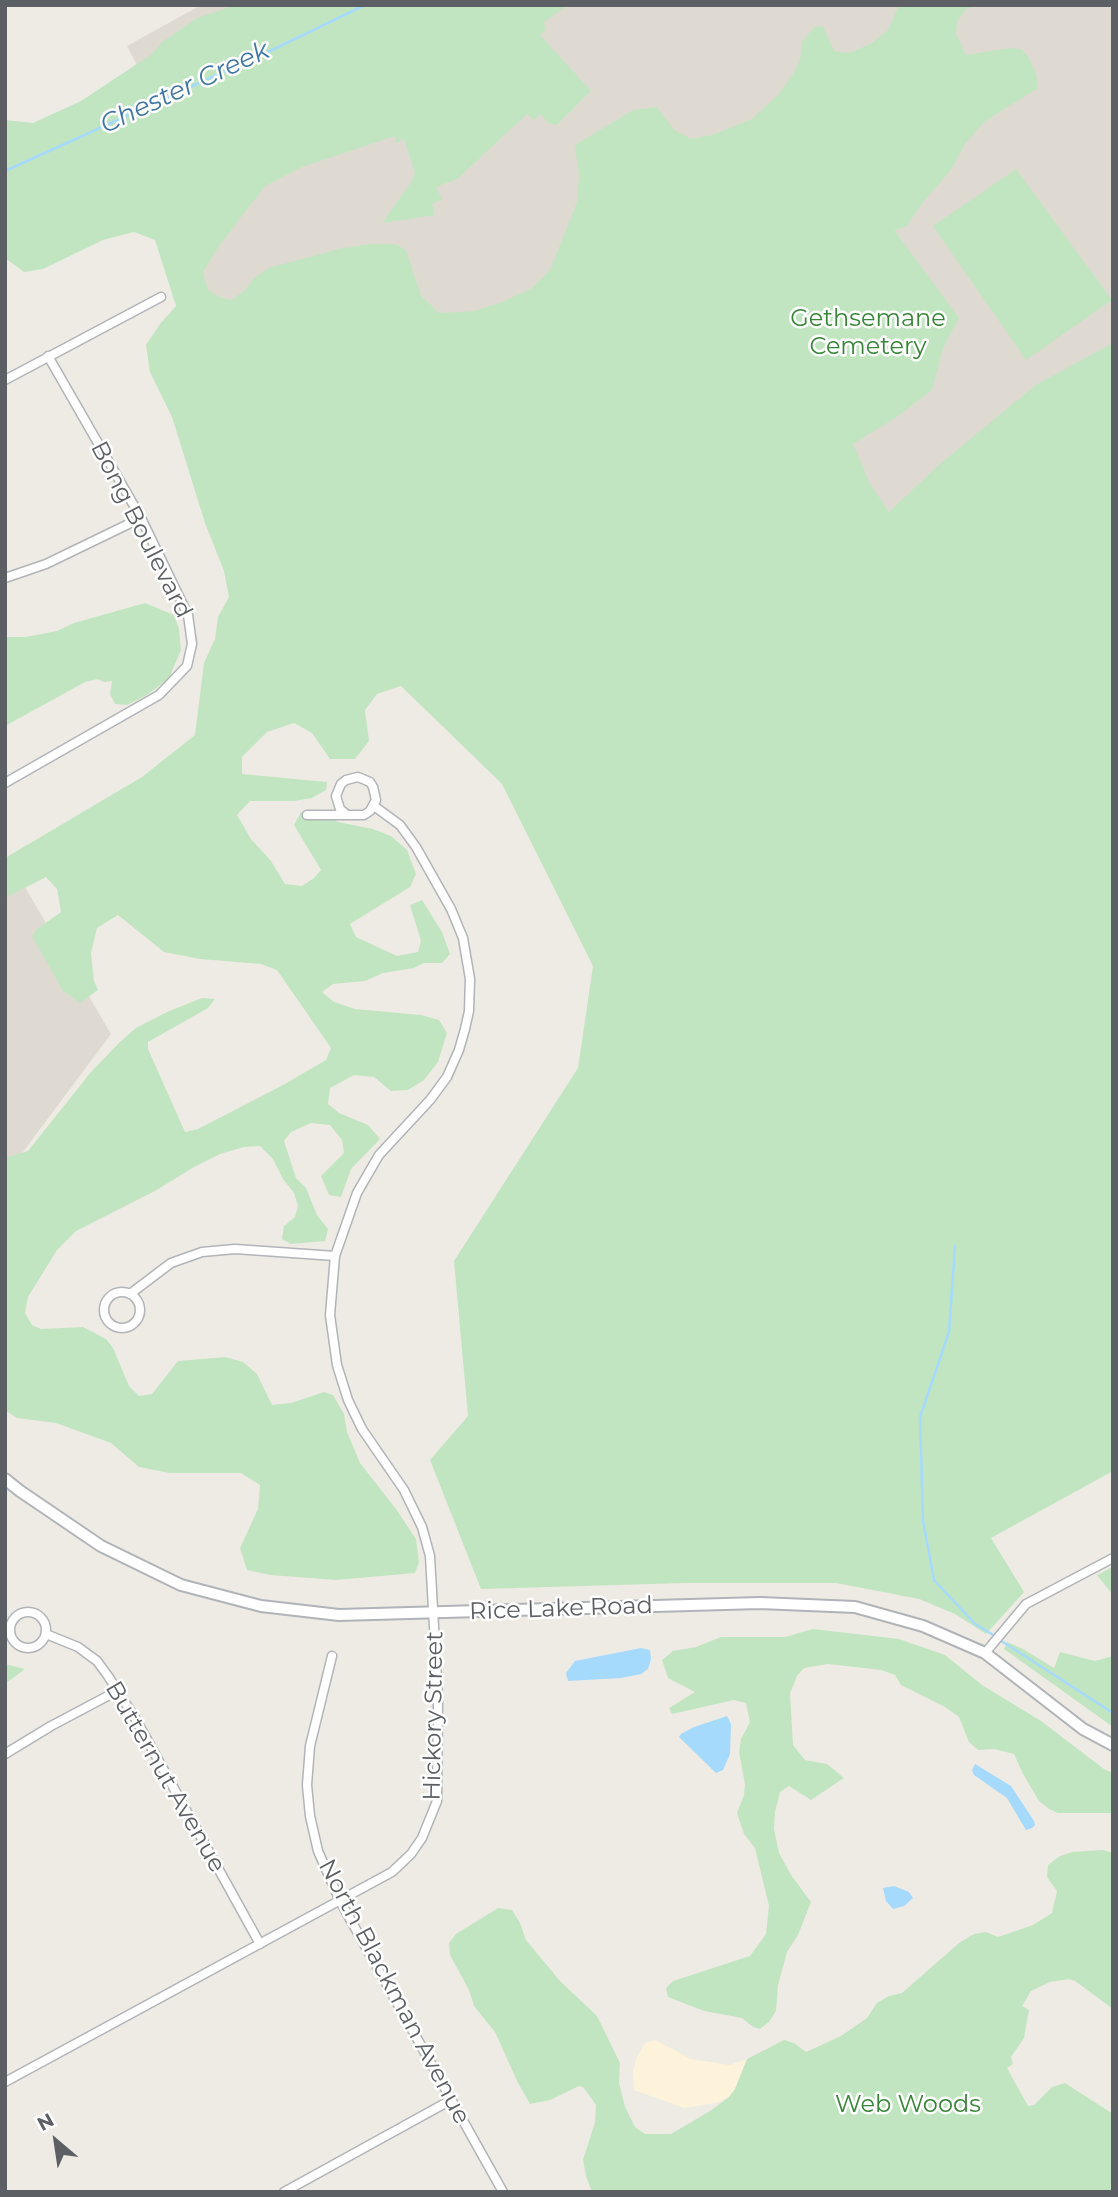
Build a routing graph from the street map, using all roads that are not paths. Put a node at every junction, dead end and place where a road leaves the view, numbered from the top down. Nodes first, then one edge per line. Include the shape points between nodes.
1 (161, 296) dead end
2 (48, 356) junction
3 (5, 380) edge
4 (141, 518) junction
5 (5, 578) edge
6 (5, 783) edge
7 (374, 806) junction
8 (345, 813) junction
9 (307, 815) dead end
10 (335, 1256) junction
11 (130, 1294) junction
12 (5, 1479) edge
13 (1113, 1558) edge
14 (435, 1614) junction
15 (46, 1634) junction
16 (985, 1653) junction
17 (332, 1656) dead end
18 (117, 1691) junction
19 (1113, 1745) edge
20 (5, 1754) edge
21 (340, 1901) junction
22 (260, 1944) junction
23 (5, 2082) edge
24 (452, 2100) junction
25 (284, 2192) edge
26 (503, 2192) edge

1 - 2 street
2 - 3 street
2 - 4 street, Bong Boulevard
4 - 5 street via 46,564
4 - 6 street, Bong Boulevard via 188,615 192,644 187,666 159,695
7 - 8 street via 358,817
7 - 8 street via 376,793 370,782 352,778 341,784 336,796
7 - 10 street, Hickory Street via 400,825 451,909 463,938 470,1003 447,1077 379,1155 357,1193
8 - 9 street
10 - 11 street via 235,1249 202,1252 171,1263
10 - 14 street, Hickory Street via 330,1315 337,1365 362,1429 404,1490 422,1527 430,1556
11 - 11 street via 119,1292 106,1302 106,1318 114,1326 126,1327 136,1320 138,1303
12 - 14 main road, Rice Lake Road via 101,1546 181,1585 274,1608 339,1615
13 - 16 street via 1026,1604
14 - 16 main road, Rice Lake Road via 760,1602 855,1608 923,1626
14 - 21 street, Hickory Street via 437,1801 432,1819 411,1854 392,1872
15 - 15 street, Butternut Avenue via 44,1621 35,1613 22,1612 12,1619 10,1637 24,1648 35,1647
15 - 18 street, Butternut Avenue via 87,1654
16 - 19 main road, Rice Lake Road via 1083,1729
17 - 21 street, North Blackman Avenue via 310,1746 307,1786 318,1851
18 - 20 street
18 - 22 street, Butternut Avenue
21 - 22 street, Hickory Street
21 - 24 street, North Blackman Avenue
22 - 23 street
24 - 25 street
24 - 26 street, North Blackman Avenue

